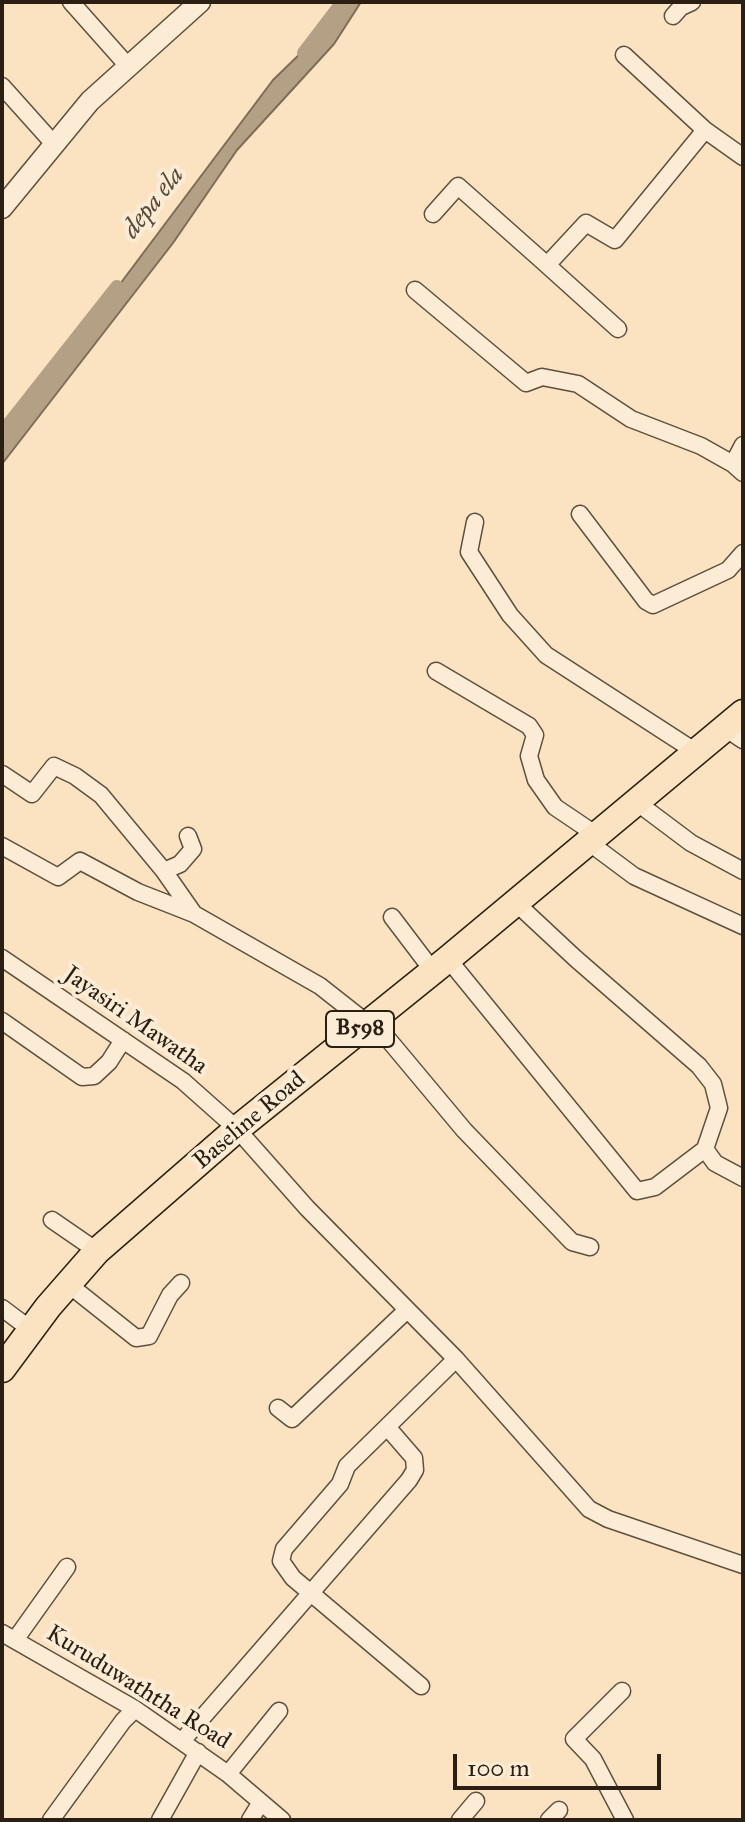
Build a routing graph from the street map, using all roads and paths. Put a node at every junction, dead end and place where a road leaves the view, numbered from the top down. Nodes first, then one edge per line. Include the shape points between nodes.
1 (71, 2) edge
2 (200, 2) edge
3 (692, 2) edge
4 (673, 16) dead end
5 (624, 55) dead end
6 (127, 65) junction
7 (2, 86) edge
8 (705, 130) junction
9 (53, 143) junction
10 (743, 157) edge
11 (2, 208) edge
12 (433, 214) dead end
13 (547, 265) junction
14 (415, 290) dead end
15 (618, 329) dead end
16 (743, 445) edge
17 (738, 469) edge
18 (580, 514) dead end
19 (475, 522) dead end
20 (743, 553) edge
21 (436, 671) dead end
22 (737, 727) edge
23 (696, 752) junction
24 (2, 774) edge
25 (635, 801) junction
26 (188, 836) dead end
27 (591, 838) junction
28 (2, 846) edge
29 (164, 871) junction
30 (743, 871) edge
31 (515, 902) junction
32 (194, 914) junction
33 (392, 917) dead end
34 (743, 926) edge
35 (2, 958) edge
36 (440, 965) junction
37 (2, 1021) edge
38 (369, 1022) junction
39 (123, 1040) junction
40 (237, 1129) junction
41 (705, 1149) junction
42 (743, 1178) edge
43 (52, 1220) dead end
44 (590, 1247) dead end
45 (97, 1251) junction
46 (181, 1283) dead end
47 (68, 1284) junction
48 (2, 1308) edge
49 (407, 1310) junction
50 (30, 1329) junction
51 (456, 1359) junction
52 (2, 1369) edge
53 (278, 1408) dead end
54 (388, 1428) junction
55 (743, 1565) edge
56 (67, 1567) dead end
57 (310, 1592) junction
58 (8, 1636) edge
59 (421, 1686) dead end
60 (622, 1691) dead end
61 (135, 1709) junction
62 (279, 1711) dead end
63 (182, 1741) junction
64 (198, 1752) junction
65 (228, 1774) junction
66 (476, 1801) dead end
67 (261, 1802) junction
68 (51, 1820) edge
69 (160, 1820) edge
70 (250, 1820) edge
71 (282, 1820) edge
72 (460, 1820) edge
73 (625, 1820) edge

1 - 6 street
2 - 6 street
3 - 4 street
5 - 8 street
6 - 9 street
7 - 9 street
8 - 10 street
8 - 13 street via 615,240 586,223
9 - 11 street
12 - 13 street via 458,186
13 - 15 street
14 - 17 street via 526,383 542,377 578,384 631,419 701,446
16 - 17 street
18 - 20 street via 653,605 728,570
19 - 23 street via 469,552 510,615 546,655
21 - 27 street via 529,726 535,735 529,756 536,780 555,807
22 - 23 main road, Baseline Road / B598
23 - 25 main road, Baseline Road / B598
24 - 29 street via 32,794 54,766 75,776 101,795
25 - 27 main road, Baseline Road / B598
25 - 30 street via 691,843
26 - 29 street via 193,849 180,864
27 - 31 main road, Baseline Road / B598
27 - 34 street via 634,876
28 - 32 street via 58,877 80,861
29 - 32 street
31 - 36 main road, Baseline Road / B598
31 - 41 street via 713,1084 719,1108
32 - 38 street via 320,986
33 - 36 street
35 - 39 street, Jayasiri Mawatha
36 - 38 main road, Baseline Road / B598
36 - 41 street via 637,1191 655,1187
37 - 39 street via 82,1077 94,1076
38 - 40 main road, Baseline Road / B598
38 - 44 street via 572,1242
39 - 40 street, Jayasiri Mawatha via 183,1081
40 - 45 main road, Baseline Road / B598
40 - 49 street, Jayasiri Mawatha
41 - 42 street via 715,1163
43 - 45 street
45 - 47 main road, Baseline Road / B598
46 - 47 street via 149,1336 136,1338
47 - 50 main road, Baseline Road / B598
48 - 50 street
49 - 51 street, Jayasiri Mawatha
49 - 53 street via 292,1419
50 - 52 main road, Baseline Road / B598
51 - 54 street
51 - 55 street, Jayasiri Mawatha via 589,1509
54 - 57 street via 414,1458 415,1470
54 - 57 street via 347,1466 340,1484 284,1549 281,1561
56 - 58 street
57 - 59 street
57 - 63 street
58 - 61 street, Kuruduwaththa Road
60 - 73 street via 574,1739 593,1759
61 - 63 street, Kuruduwaththa Road
61 - 68 street
62 - 65 street
63 - 64 street, Kuruduwaththa Road
64 - 65 street, Kuruduwaththa Road
64 - 69 street
65 - 67 street, Kuruduwaththa Road
66 - 72 street
67 - 70 street
67 - 71 street, Kuruduwaththa Road

